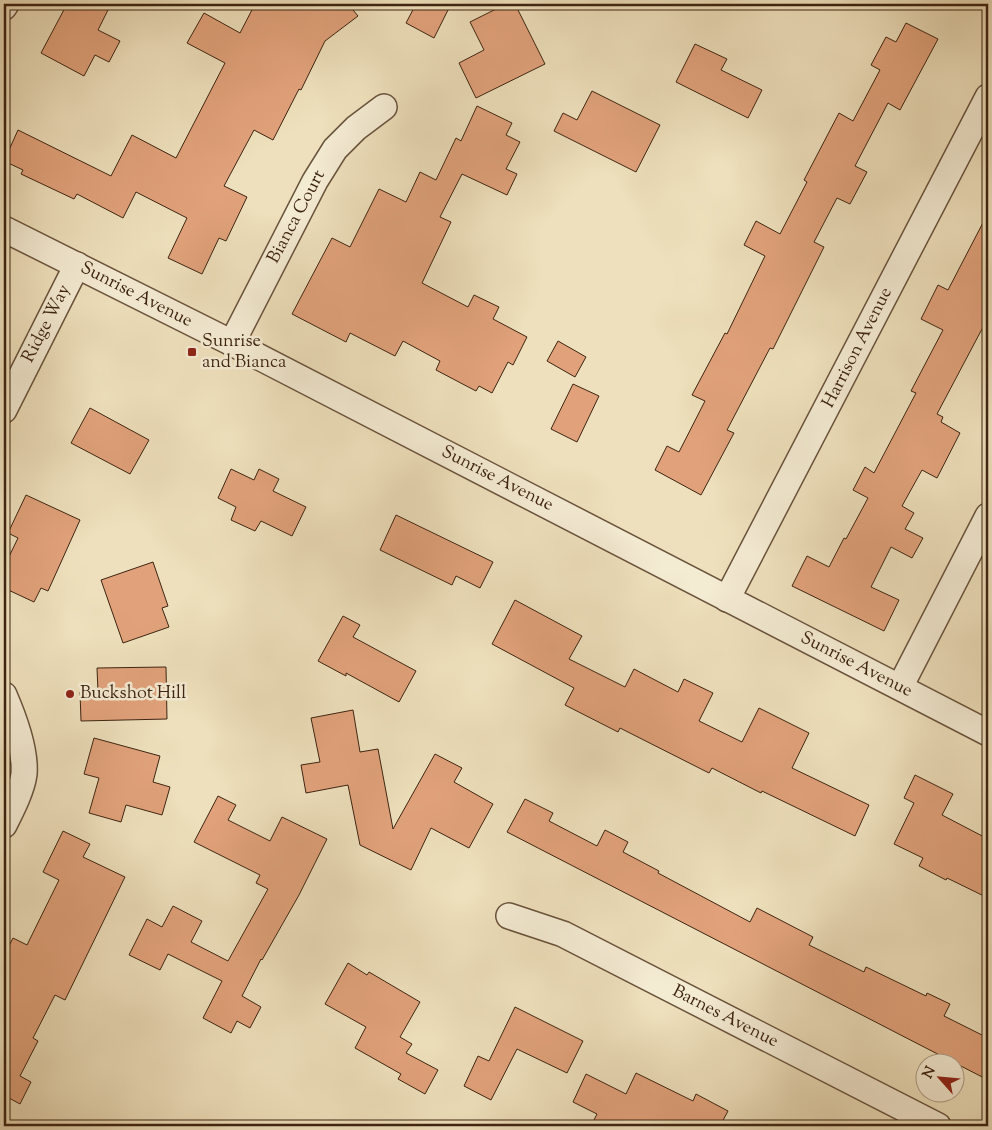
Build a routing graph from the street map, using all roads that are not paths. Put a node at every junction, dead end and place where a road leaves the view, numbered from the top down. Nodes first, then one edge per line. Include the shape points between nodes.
1 (6, 4) edge
2 (4, 7) edge
3 (988, 97) edge
4 (384, 107) dead end
5 (4, 228) edge
6 (77, 265) junction
7 (232, 342) junction
8 (4, 410) edge
9 (988, 516) edge
10 (727, 599) junction
11 (900, 687) junction
12 (4, 695) edge
13 (988, 733) edge
14 (4, 825) edge
15 (509, 916) dead end
16 (938, 1126) edge

1 - 2 street
3 - 10 street, Harrison Avenue
4 - 7 street, Bianca Court via 335,149 315,181
5 - 6 street, Sunrise Avenue
6 - 7 street, Sunrise Avenue
6 - 8 street, Ridge Way
7 - 10 street, Sunrise Avenue
9 - 11 street
10 - 11 street, Sunrise Avenue
11 - 13 street, Sunrise Avenue
12 - 14 street via 16,724 24,775
15 - 16 street, Barnes Avenue via 563,934

